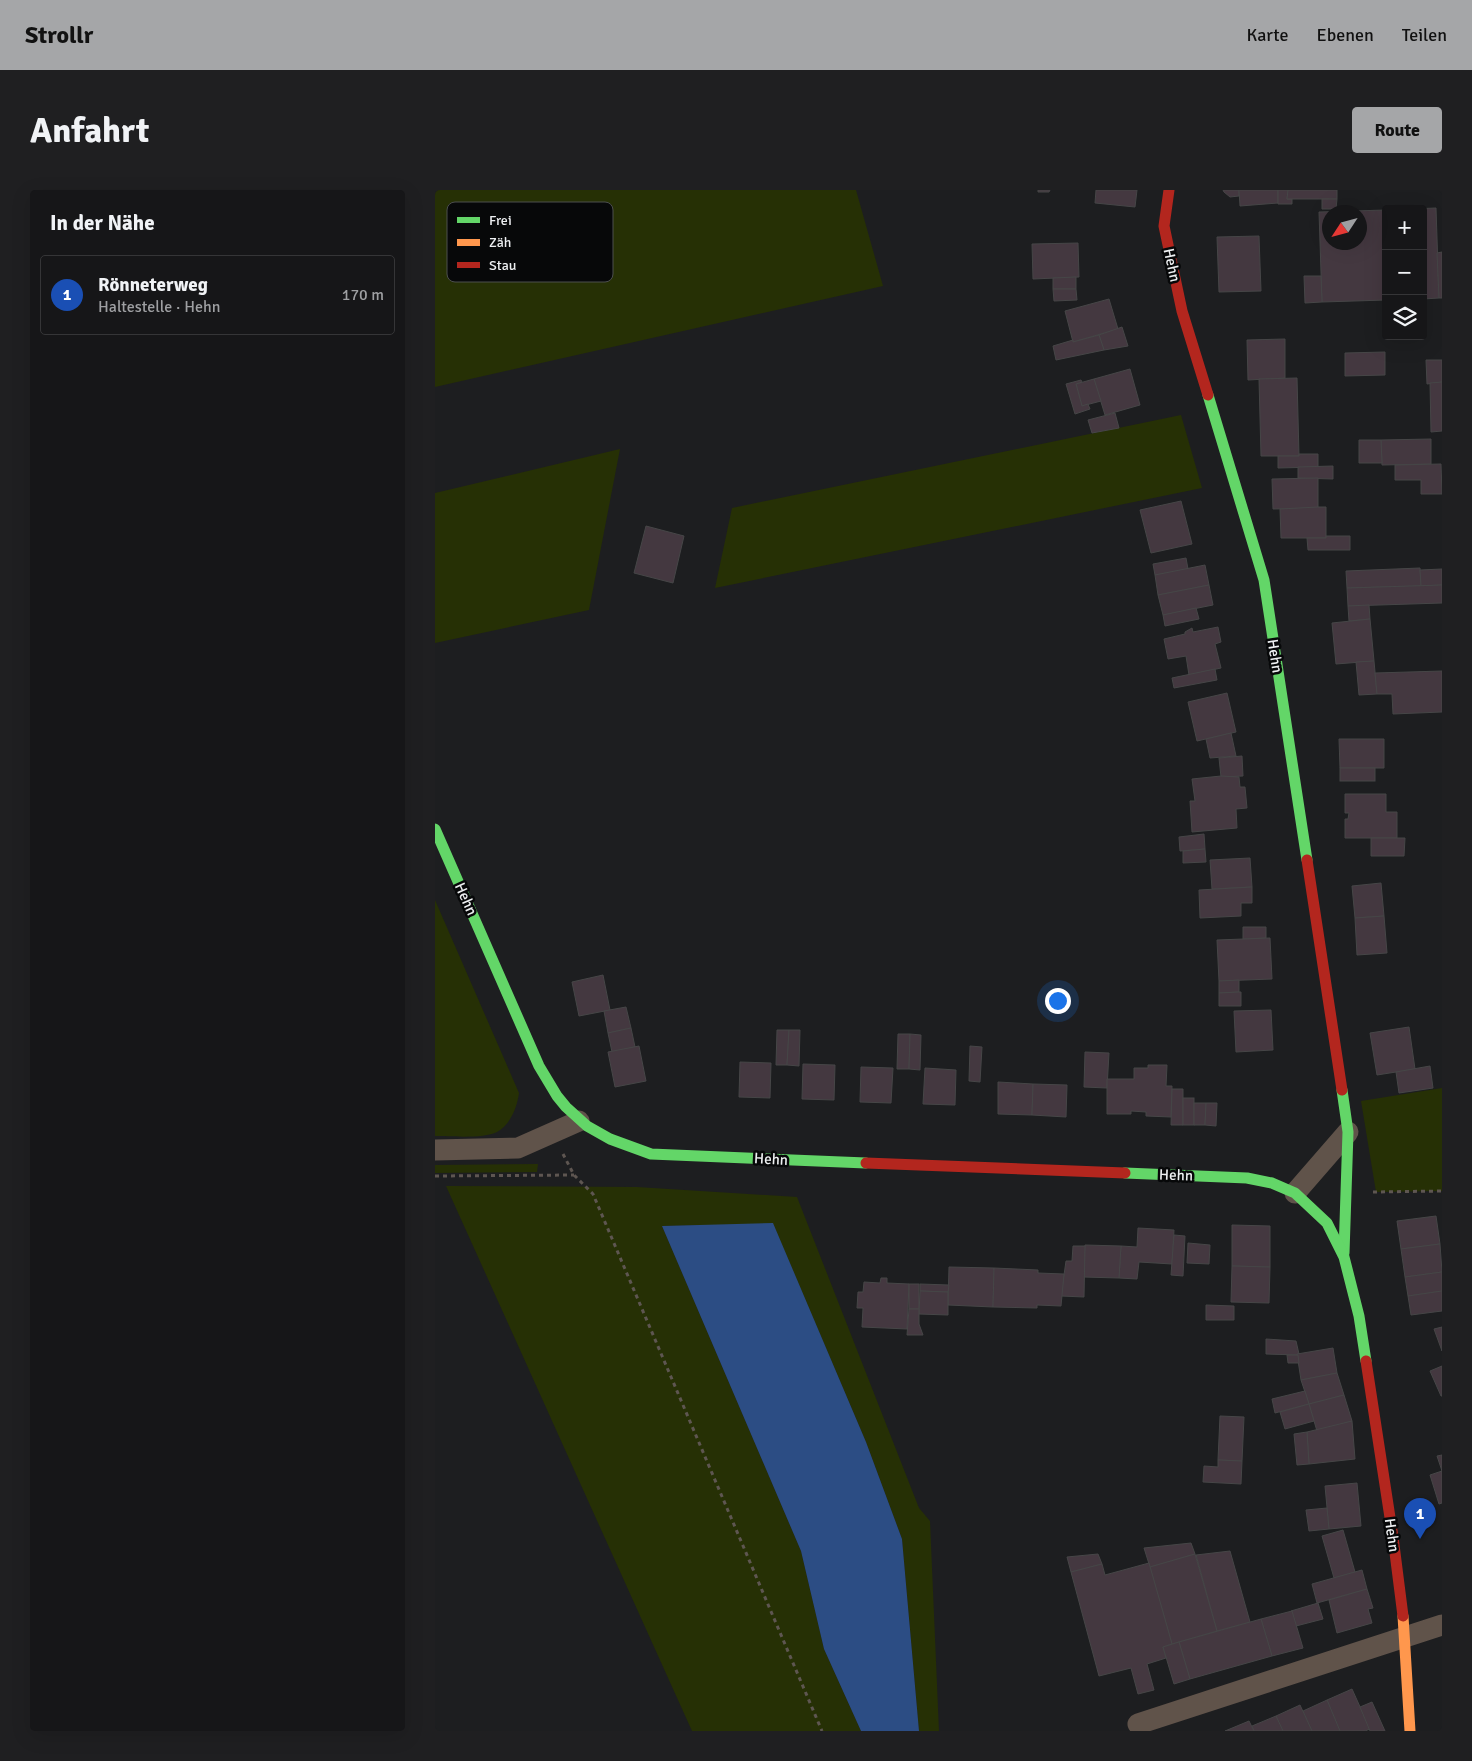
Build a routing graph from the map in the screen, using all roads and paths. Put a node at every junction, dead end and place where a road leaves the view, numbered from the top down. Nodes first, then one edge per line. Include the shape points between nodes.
1 (1169, 190) edge
2 (435, 829) edge
3 (579, 1121) junction
4 (1348, 1132) junction
5 (552, 1134) junction
6 (435, 1150) edge
7 (574, 1175) junction
8 (435, 1176) edge
9 (1442, 1191) edge
10 (1295, 1193) junction
11 (1347, 1193) junction
12 (1344, 1257) junction
13 (1442, 1625) edge
14 (1405, 1636) junction
15 (1138, 1724) dead end
16 (822, 1731) edge
17 (1410, 1731) edge

1 - 4 street, Hehn via 1164,226 1182,311 1264,580
2 - 3 street, Hehn via 539,1066 556,1096
3 - 5 street
3 - 10 street, Hehn via 624,1146 651,1154 1247,1178
4 - 10 street
4 - 11 street, Hehn
5 - 6 street via 518,1148
5 - 7 path
7 - 8 path
7 - 16 path via 593,1194
9 - 11 path
10 - 12 street, Hehn via 1327,1223
11 - 12 street, Hehn
12 - 14 street, Hehn via 1359,1316
13 - 14 street
14 - 15 street
14 - 17 street, Hehn

